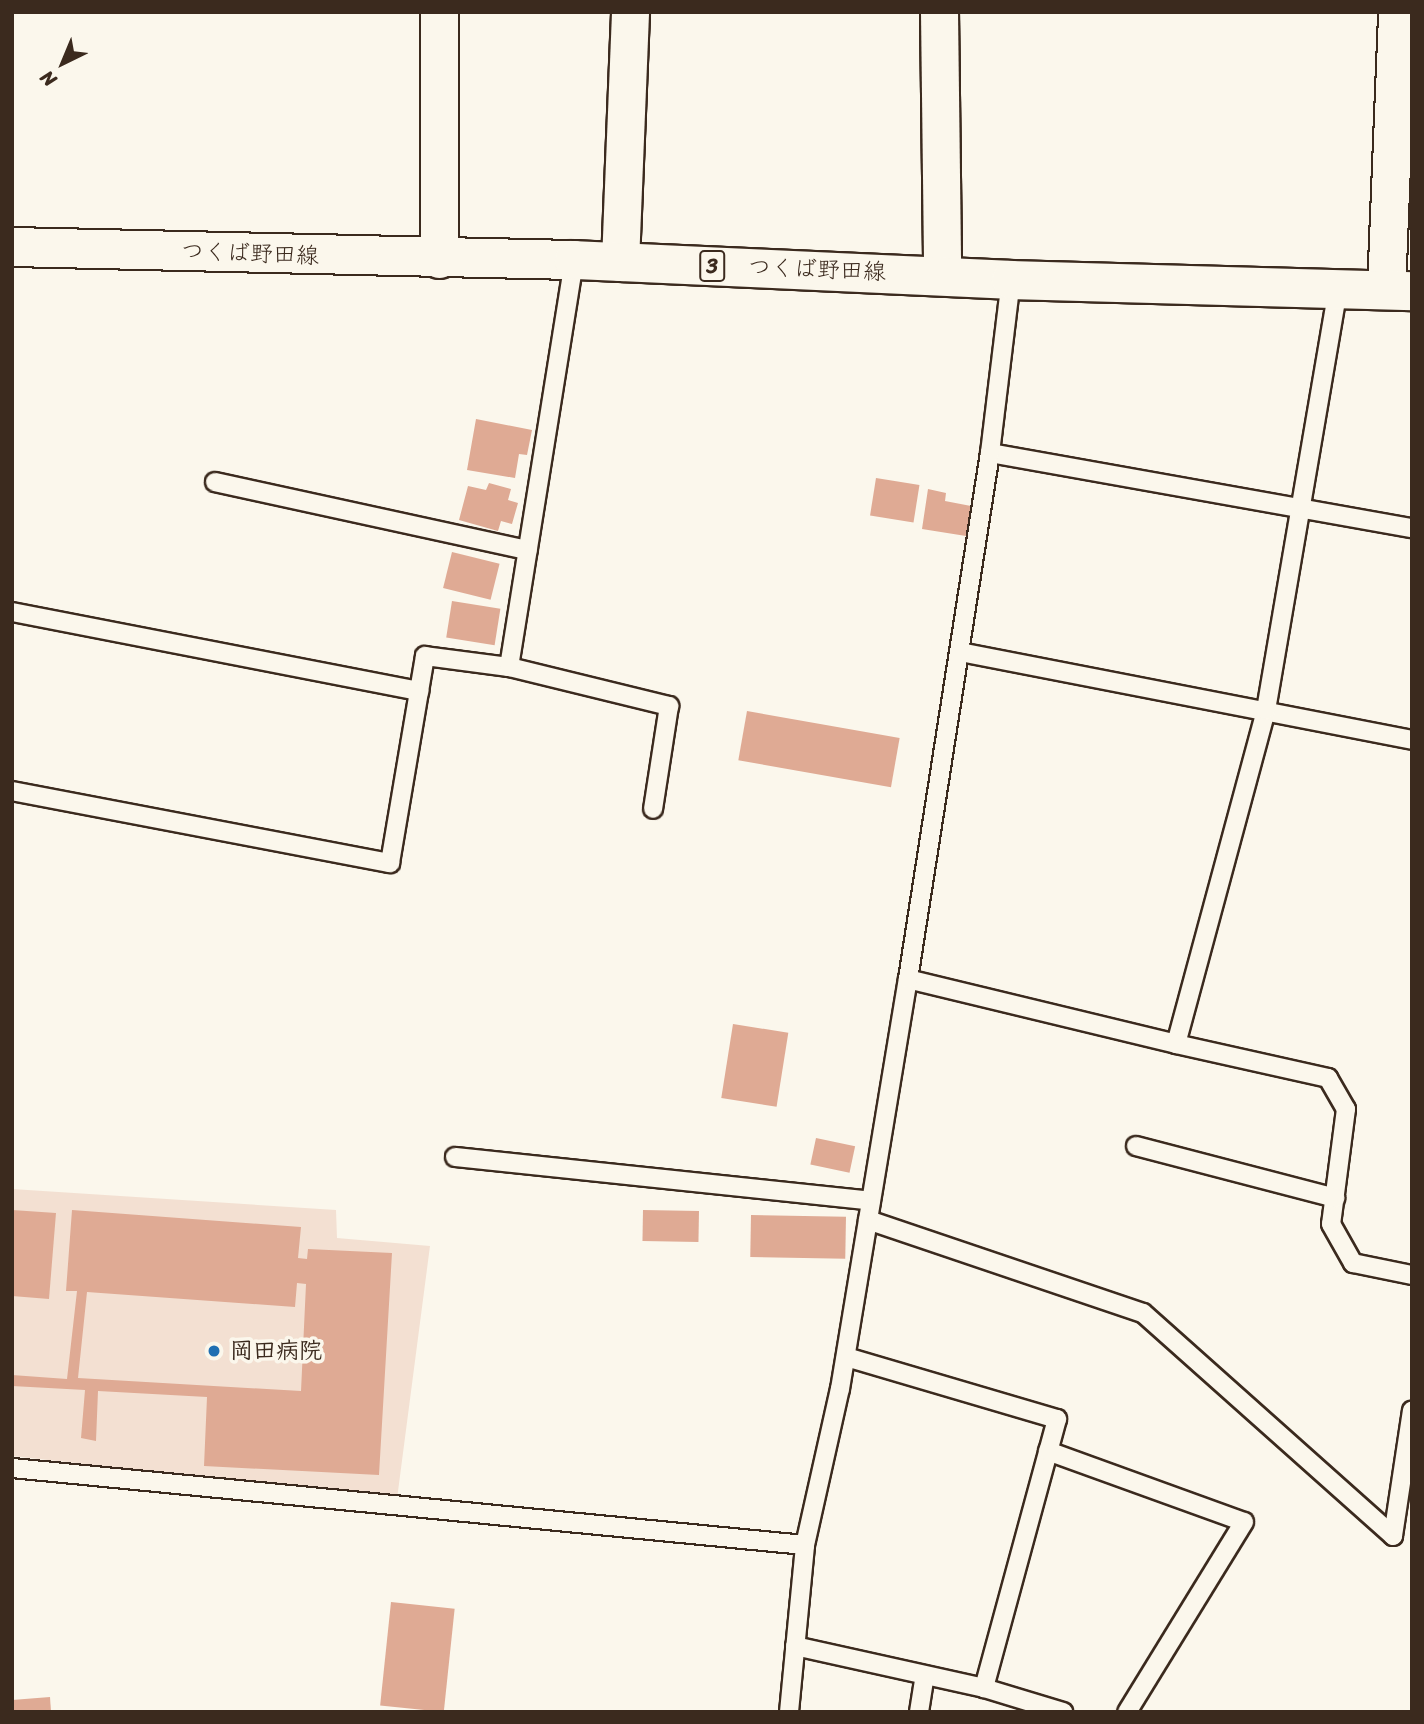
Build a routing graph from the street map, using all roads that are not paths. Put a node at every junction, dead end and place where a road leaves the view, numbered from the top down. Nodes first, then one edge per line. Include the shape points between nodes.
1 (439, 12) edge
2 (631, 12) edge
3 (939, 12) edge
4 (1397, 12) edge
5 (12, 247) edge
6 (439, 259) junction
7 (574, 260) junction
8 (620, 262) junction
9 (942, 275) junction
10 (1011, 280) junction
11 (1338, 289) junction
12 (1399, 290) edge
13 (990, 453) junction
14 (215, 482) dead end
15 (1300, 508) junction
16 (1412, 528) edge
17 (528, 550) junction
18 (12, 612) edge
19 (960, 652) junction
20 (509, 667) junction
21 (419, 691) junction
22 (1266, 710) junction
23 (1412, 740) edge
24 (12, 791) edge
25 (653, 809) dead end
26 (908, 979) junction
27 (1176, 1044) junction
28 (1136, 1146) dead end
29 (455, 1157) dead end
30 (1335, 1198) junction
31 (872, 1201) junction
32 (868, 1220) junction
33 (1412, 1275) edge
34 (846, 1357) junction
35 (1412, 1410) edge
36 (1048, 1451) junction
37 (12, 1468) edge
38 (805, 1545) junction
39 (795, 1646) junction
40 (925, 1675) junction
41 (984, 1688) junction
42 (789, 1712) edge
43 (919, 1712) edge
44 (1063, 1712) edge
45 (1127, 1712) edge

1 - 6 street
2 - 8 street
3 - 9 street
4 - 12 street
5 - 6 main road, つくば野田線 / 3
6 - 7 main road, つくば野田線 / 3
7 - 8 main road, つくば野田線 / 3
7 - 17 lane
8 - 9 main road, つくば野田線 / 3
9 - 10 main road, つくば野田線 / 3
10 - 11 main road, つくば野田線 / 3
10 - 13 lane
11 - 12 main road, つくば野田線 / 3
11 - 15 lane
13 - 15 lane
13 - 19 lane
14 - 17 lane
15 - 16 lane
15 - 22 lane
17 - 20 lane
18 - 21 lane
19 - 22 lane
19 - 26 lane
20 - 21 lane via 425,656
20 - 25 lane via 669,706
21 - 24 lane via 390,863
22 - 23 lane
22 - 27 lane
26 - 27 lane
26 - 31 lane
27 - 30 lane via 1328,1078 1346,1109
28 - 30 lane
29 - 31 lane
30 - 33 lane via 1331,1224 1353,1263
31 - 32 lane
32 - 34 lane
32 - 35 lane via 1143,1313 1393,1536
34 - 36 lane via 1057,1419
34 - 38 lane
36 - 41 lane
36 - 45 lane via 1244,1522
37 - 38 lane
38 - 39 lane
39 - 40 lane
39 - 42 lane
40 - 41 lane
40 - 43 lane
41 - 44 lane

